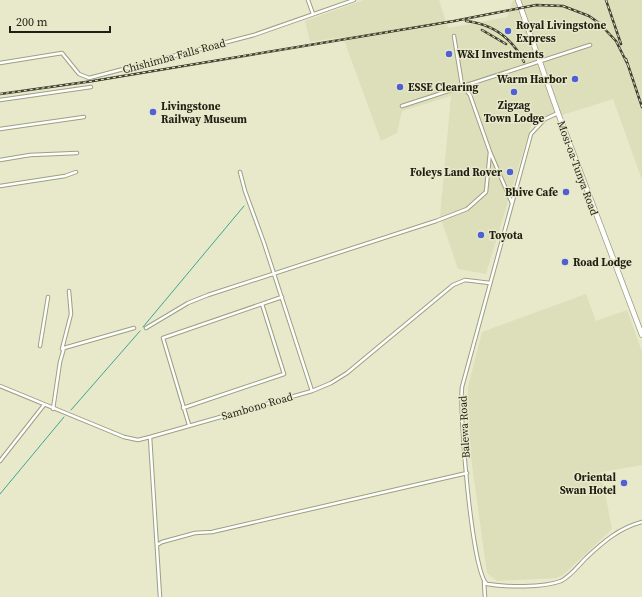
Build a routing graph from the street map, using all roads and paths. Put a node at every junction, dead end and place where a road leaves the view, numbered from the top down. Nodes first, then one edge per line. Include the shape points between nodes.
1 (308, 0) edge
2 (354, 0) edge
3 (518, 0) edge
4 (313, 14) junction
5 (454, 36) dead end
6 (590, 45) dead end
7 (0, 58) edge
8 (540, 61) junction
9 (1, 63) edge
10 (462, 85) junction
11 (91, 87) dead end
12 (0, 100) edge
13 (402, 106) dead end
14 (558, 113) junction
15 (84, 117) dead end
16 (0, 129) edge
17 (490, 152) junction
18 (77, 153) dead end
19 (0, 160) edge
20 (76, 172) dead end
21 (240, 172) dead end
22 (0, 186) edge
23 (512, 203) junction
24 (274, 274) junction
25 (490, 282) junction
26 (69, 291) dead end
27 (48, 297) dead end
28 (282, 297) junction
29 (262, 304) junction
30 (134, 328) dead end
31 (146, 328) dead end
32 (642, 335) edge
33 (40, 346) dead end
34 (62, 351) junction
35 (0, 386) edge
36 (312, 391) junction
37 (44, 405) junction
38 (183, 408) junction
39 (53, 409) junction
40 (189, 425) junction
41 (150, 437) junction
42 (0, 461) edge
43 (467, 473) junction
44 (642, 522) edge
45 (157, 546) junction
46 (484, 582) junction
47 (160, 597) edge
48 (485, 597) edge

1 - 4 street
2 - 4 street, Chishimba Falls Road
3 - 8 highway, Mosi-oa-Tunya Road
4 - 9 street, Chishimba Falls Road via 227,42 89,78 79,74 62,53
5 - 10 street
6 - 8 street
7 - 9 street
8 - 10 street
8 - 14 highway, Mosi-oa-Tunya Road
10 - 13 street
10 - 17 street via 470,96
11 - 12 street
14 - 23 street, Balewa Road via 545,120 532,134
14 - 32 highway, Mosi-oa-Tunya Road
15 - 16 street
17 - 23 street
17 - 24 street via 486,192 467,209
18 - 19 street via 38,154
20 - 22 street
21 - 24 street
23 - 25 street, Balewa Road
24 - 28 street
24 - 31 street via 195,300
25 - 36 street, Sambono Road via 465,280 453,285 347,373
25 - 43 street, Balewa Road via 462,387
26 - 34 street via 71,314
27 - 33 street
28 - 29 street
28 - 36 street
29 - 38 street via 163,338
29 - 38 street via 284,374
30 - 34 street
34 - 39 street
35 - 37 street, Sambono Road
36 - 40 street, Sambono Road
37 - 39 street, Sambono Road
37 - 42 street
38 - 40 street
39 - 41 street, Sambono Road via 124,437 138,440
40 - 41 street, Sambono Road
41 - 45 street
43 - 45 street via 212,532 195,533 162,542
43 - 46 street, Balewa Road via 476,550
44 - 46 street via 630,525 611,536 561,581 502,587
45 - 47 street
46 - 48 street, Balewa Road

